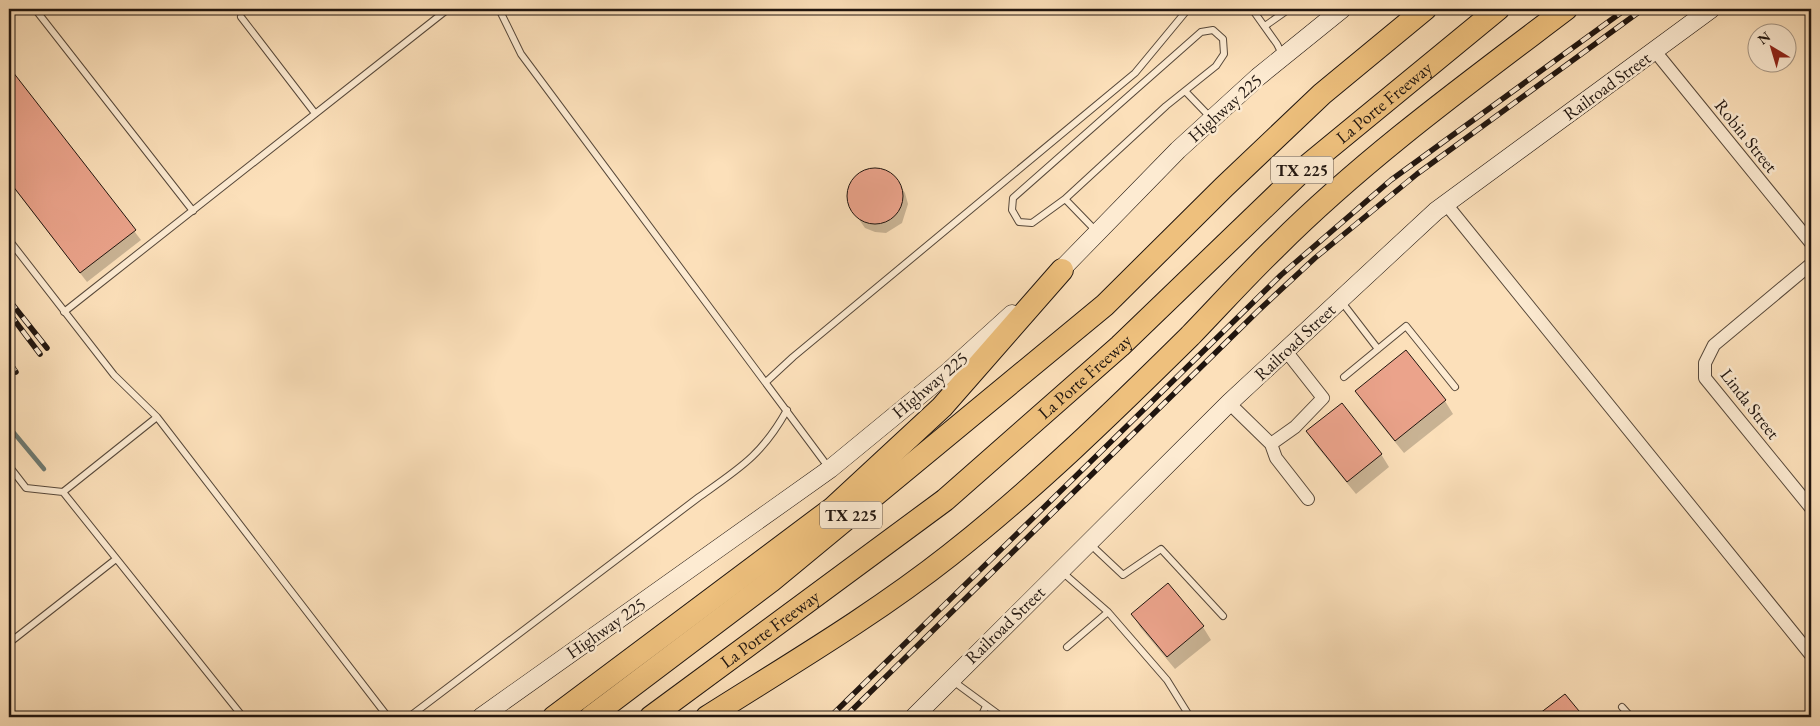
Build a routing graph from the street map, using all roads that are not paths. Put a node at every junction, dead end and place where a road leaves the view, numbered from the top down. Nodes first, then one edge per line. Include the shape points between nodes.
1 (35, 9) edge
2 (435, 9) edge
3 (448, 9) edge
4 (499, 9) edge
5 (1188, 9) edge
6 (1252, 9) edge
7 (1289, 9) edge
8 (1342, 9) edge
9 (1425, 9) edge
10 (1498, 9) edge
11 (1566, 9) edge
12 (1711, 9) edge
13 (440, 15) junction
14 (241, 17) dead end
15 (1266, 26) junction
16 (1654, 50) junction
17 (1283, 57) junction
18 (1185, 91) junction
19 (314, 112) junction
20 (1212, 119) junction
21 (1064, 199) junction
22 (1446, 204) junction
23 (193, 211) junction
24 (1098, 233) junction
25 (9, 240) edge
26 (1811, 243) edge
27 (1811, 264) edge
28 (1062, 270) junction
29 (1340, 300) junction
30 (64, 312) junction
31 (1378, 349) junction
32 (1286, 351) junction
33 (1344, 377) dead end
34 (766, 382) junction
35 (1455, 387) dead end
36 (1229, 403) junction
37 (787, 410) junction
38 (157, 416) junction
39 (1270, 444) junction
40 (9, 466) edge
41 (830, 469) junction
42 (63, 492) junction
43 (1308, 499) dead end
44 (1811, 508) edge
45 (1089, 543) junction
46 (116, 559) junction
47 (1060, 571) junction
48 (1108, 612) junction
49 (1223, 616) dead end
50 (9, 643) edge
51 (1067, 647) dead end
52 (1811, 654) edge
53 (950, 679) junction
54 (986, 706) junction
55 (1622, 707) dead end
56 (243, 717) edge
57 (388, 717) edge
58 (409, 717) edge
59 (481, 717) edge
60 (554, 717) edge
61 (590, 717) edge
62 (651, 717) edge
63 (708, 717) edge
64 (914, 717) edge
65 (981, 717) edge
66 (1002, 717) edge
67 (1190, 717) edge
68 (1631, 717) edge

1 - 23 lane
2 - 13 lane
3 - 13 lane
4 - 34 lane via 522,54
5 - 34 lane via 1135,73
6 - 15 lane
7 - 15 lane
8 - 17 main road, Highway 225
9 - 61 highway, TX 225 via 1322,94 1105,305 771,581
10 - 62 highway, La Porte Freeway / TX 225 via 1307,166 1120,346 946,500
11 - 63 highway via 1440,105 1337,191 1277,246 1064,458 950,555 876,609
12 - 16 main road, Railroad Street
13 - 19 lane
14 - 19 lane
15 - 17 lane
16 - 22 main road, Railroad Street
16 - 26 street, Robin Street
17 - 20 main road, Highway 225
18 - 20 lane
18 - 21 lane
18 - 21 lane via 1216,66 1224,54 1223,39 1213,30 1201,32 1013,198 1012,210 1019,222 1032,223
19 - 23 lane
20 - 24 main road, Highway 225
21 - 24 lane
22 - 29 main road, Railroad Street
22 - 52 street
23 - 30 lane
24 - 28 main road, Highway 225
25 - 30 lane
27 - 44 street, Linda Street via 1714,345 1705,363 1706,378
28 - 41 main road, Highway 225 via 948,372
28 - 60 highway via 942,407 833,508
29 - 31 lane
29 - 32 main road, Railroad Street
30 - 38 lane via 114,375
31 - 33 lane
31 - 35 lane via 1406,326
32 - 36 main road, Railroad Street
32 - 39 street via 1323,398 1295,427
34 - 37 lane
36 - 39 street
36 - 45 main road, Railroad Street
37 - 41 lane
37 - 58 lane via 772,436 747,463
38 - 42 lane
38 - 57 lane
39 - 43 street via 1276,458
40 - 42 lane via 26,488
41 - 59 main road, Highway 225
42 - 46 lane
45 - 47 main road, Railroad Street
45 - 49 lane via 1122,575 1161,549
46 - 50 lane
46 - 56 lane
47 - 48 lane
47 - 53 main road, Railroad Street
48 - 51 lane
48 - 67 lane via 1167,680
53 - 54 lane
53 - 64 main road, Railroad Street
54 - 65 lane
54 - 66 lane
55 - 68 lane

